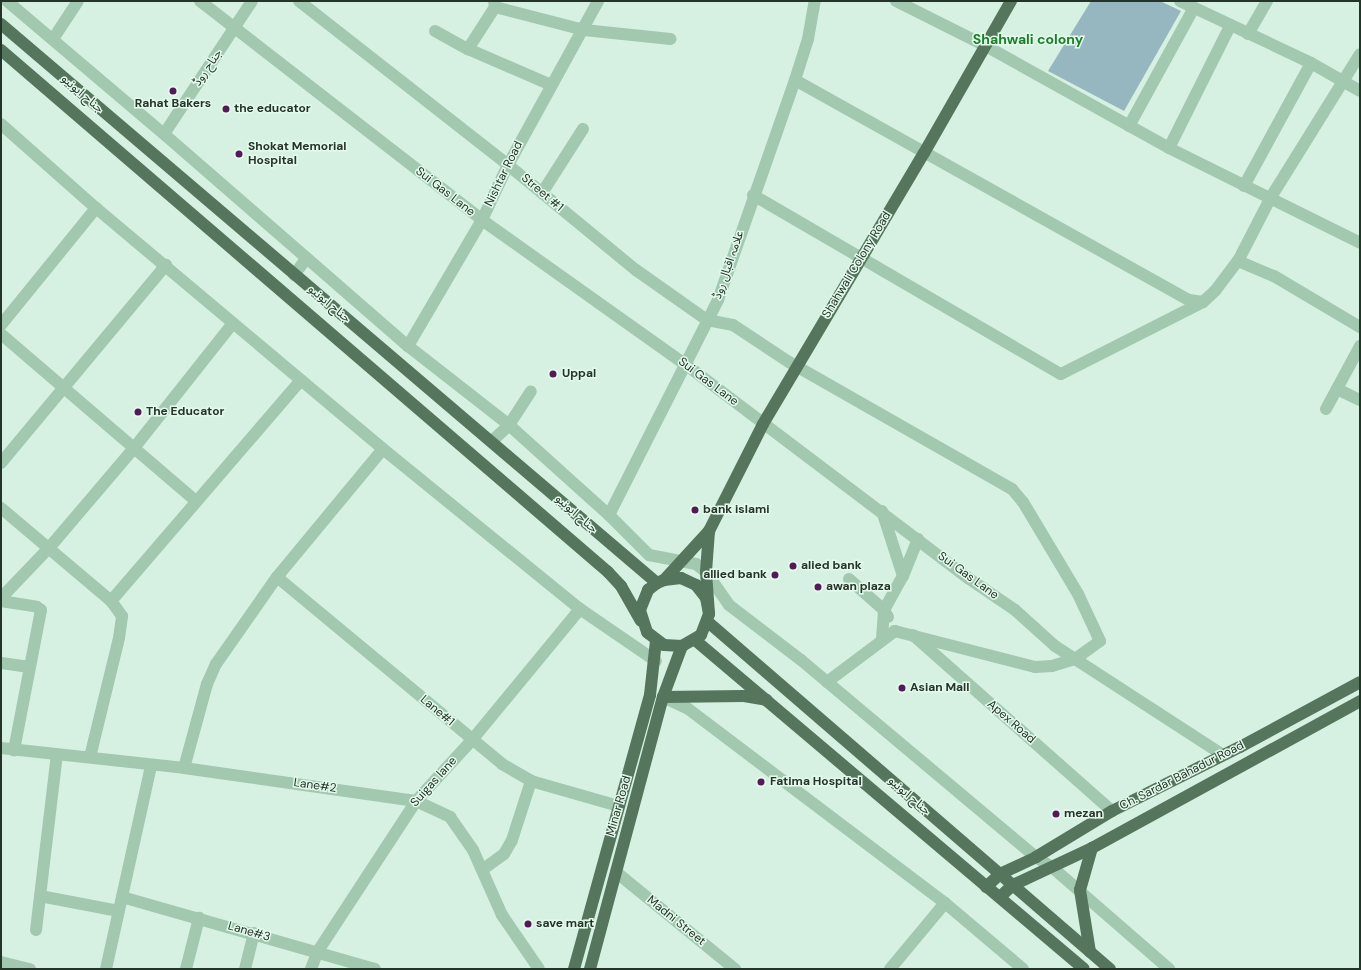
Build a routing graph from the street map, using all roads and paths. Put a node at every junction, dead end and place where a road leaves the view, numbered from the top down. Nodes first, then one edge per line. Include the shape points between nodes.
1 (7, 1) edge
2 (78, 1) edge
3 (200, 1) edge
4 (252, 1) edge
5 (300, 1) edge
6 (598, 1) edge
7 (815, 1) edge
8 (896, 1) edge
9 (1011, 1) edge
10 (1180, 1) edge
11 (1267, 1) edge
12 (495, 4) edge
13 (1194, 8) junction
14 (1, 24) edge
15 (1230, 26) junction
16 (235, 28) junction
17 (584, 30) junction
18 (435, 31) dead end
19 (1248, 34) junction
20 (52, 39) junction
21 (671, 39) dead end
22 (984, 45) junction
23 (468, 49) junction
24 (1, 50) edge
25 (1360, 54) edge
26 (1311, 63) junction
27 (795, 80) junction
28 (1344, 82) junction
29 (551, 85) junction
30 (1360, 91) edge
31 (1, 124) edge
32 (1129, 126) junction
33 (583, 129) dead end
34 (164, 134) junction
35 (1169, 148) junction
36 (924, 153) junction
37 (508, 164) junction
38 (1244, 186) junction
39 (542, 193) junction
40 (753, 195) junction
41 (1271, 197) junction
42 (96, 208) junction
43 (482, 220) junction
44 (1360, 243) edge
45 (307, 258) junction
46 (862, 258) junction
47 (1238, 261) junction
48 (166, 264) junction
49 (294, 275) junction
50 (1203, 302) junction
51 (707, 320) junction
52 (233, 323) junction
53 (1, 325) edge
54 (1360, 328) edge
55 (1, 334) edge
56 (408, 346) junction
57 (1360, 346) edge
58 (685, 364) junction
59 (796, 366) junction
60 (301, 380) junction
61 (65, 388) junction
62 (1337, 389) junction
63 (531, 391) dead end
64 (1360, 400) edge
65 (1326, 409) dead end
66 (763, 424) junction
67 (509, 425) junction
68 (492, 441) junction
69 (134, 448) junction
70 (383, 449) junction
71 (1, 463) edge
72 (196, 501) junction
73 (1, 508) edge
74 (882, 510) junction
75 (610, 515) junction
76 (709, 531) junction
77 (918, 539) junction
78 (49, 548) junction
79 (684, 561) junction
80 (706, 572) junction
81 (903, 576) junction
82 (277, 577) junction
83 (849, 579) dead end
84 (660, 582) junction
85 (1, 599) edge
86 (111, 601) junction
87 (580, 609) junction
88 (884, 610) junction
89 (709, 618) junction
90 (641, 621) junction
91 (895, 631) junction
92 (910, 633) junction
93 (882, 639) junction
94 (695, 640) junction
95 (656, 641) junction
96 (682, 646) junction
97 (1075, 659) junction
98 (656, 661) junction
99 (1, 664) edge
100 (30, 667) junction
101 (827, 682) junction
102 (1360, 682) edge
103 (663, 697) junction
104 (768, 700) junction
105 (1360, 701) edge
106 (472, 740) junction
107 (1240, 746) junction
108 (1, 748) edge
109 (14, 750) junction
110 (57, 754) junction
111 (1222, 754) junction
112 (90, 757) junction
113 (1247, 762) junction
114 (151, 766) junction
115 (184, 768) junction
116 (531, 781) junction
117 (416, 801) junction
118 (619, 806) junction
119 (1112, 811) junction
120 (1092, 848) junction
121 (1036, 857) junction
122 (1053, 868) junction
123 (482, 870) junction
124 (616, 872) junction
125 (1000, 874) junction
126 (1013, 885) junction
127 (986, 887) junction
128 (1080, 890) junction
129 (40, 896) junction
130 (122, 897) junction
131 (1000, 897) junction
132 (945, 903) junction
133 (119, 911) junction
134 (199, 918) junction
135 (36, 930) dead end
136 (254, 933) junction
137 (318, 951) junction
138 (1090, 952) junction
139 (1, 962) edge
140 (30, 969) edge
141 (106, 969) edge
142 (186, 969) edge
143 (245, 969) edge
144 (311, 969) edge
145 (374, 969) edge
146 (539, 969) edge
147 (574, 969) edge
148 (590, 969) edge
149 (736, 969) edge
150 (890, 969) edge
151 (1023, 969) edge
152 (1084, 969) edge
153 (1110, 969) edge
154 (1169, 969) edge

1 - 20 street
2 - 20 street
3 - 16 street, Sui Gas Lane
4 - 16 street, جناح روڈ
5 - 37 street, Street #1
6 - 17 street, Nishtar Road
7 - 27 street, علامہ اقبال روڈ via 808,39
8 - 22 street
9 - 22 main road, Shahwali Colony Road
10 - 13 street
11 - 19 street
12 - 17 street
12 - 23 street
13 - 15 street
13 - 32 street
14 - 49 main road, جناح ایونیو
15 - 19 street
15 - 35 street
16 - 34 street, جناح روڈ
16 - 43 street, Sui Gas Lane
17 - 21 street
17 - 29 street, Nishtar Road
18 - 23 street
19 - 26 street
20 - 34 street
22 - 32 street
22 - 36 main road, Shahwali Colony Road
23 - 29 street
24 - 90 main road, جناح ایونیو via 608,572 621,586
25 - 28 street
26 - 28 street
26 - 38 street
27 - 36 street
27 - 40 street, علامہ اقبال روڈ
28 - 30 street
28 - 41 street
29 - 37 street, Nishtar Road
31 - 42 street
32 - 35 street
33 - 39 street
34 - 45 street
35 - 38 street
36 - 46 main road, Shahwali Colony Road
36 - 50 street via 1190,300
37 - 39 street, Street #1
37 - 43 street, Nishtar Road
38 - 41 street
39 - 51 street, Street #1 via 636,270
40 - 46 street
40 - 51 street, علامہ اقبال روڈ via 718,300
41 - 44 street
41 - 47 street
42 - 48 street
42 - 53 street
43 - 56 street, Nishtar Road
43 - 58 street, Sui Gas Lane
45 - 49 street
45 - 56 street
46 - 50 street via 1061,374
46 - 59 main road, Shahwali Colony Road
47 - 50 street
47 - 54 street via 1274,276
48 - 52 street
48 - 61 street
49 - 68 main road, جناح ایونیو
51 - 58 street, علامہ اقبال روڈ
51 - 59 street, Street #1 via 733,325
52 - 60 street
52 - 69 street
55 - 61 street
56 - 67 street
57 - 62 street
58 - 66 street, Sui Gas Lane
58 - 75 street, علامہ اقبال روڈ
59 - 66 main road, Shahwali Colony Road
59 - 97 street, Street #1 via 1012,489 1023,502 1078,594 1100,642
60 - 70 street
60 - 72 street
61 - 69 street
61 - 71 street
62 - 64 street
62 - 65 street
63 - 67 street
66 - 74 street, Sui Gas Lane
66 - 76 main road, Shahwali Colony Road
67 - 68 street
67 - 75 street
68 - 84 main road, جناح ایونیو
69 - 72 street
69 - 78 street
70 - 82 street
70 - 87 street
72 - 86 street
73 - 78 street
74 - 77 street, Sui Gas Lane
74 - 81 street
75 - 79 street via 650,555
76 - 79 main road, Shahwali Colony Road
76 - 80 main road, Shahwali Colony Road
77 - 81 street
77 - 97 street, Sui Gas Lane via 1015,610 1055,646
78 - 85 street
78 - 86 street
79 - 80 street via 696,564
79 - 84 main road, Shahwali Colony Road
80 - 89 main road, Shahwali Colony Road
80 - 101 street via 729,605
81 - 88 street
82 - 106 street, Lane#1
82 - 115 street via 216,664 207,684
83 - 88 street
84 - 89 main road via 681,578 696,585 706,598
84 - 90 main road via 643,600
85 - 100 street via 41,610
86 - 112 street via 122,616
87 - 98 street
87 - 106 street, Suigas lane
88 - 91 street
88 - 93 street
89 - 94 main road
89 - 125 main road, جناح ایونیو
90 - 95 main road
91 - 92 street
91 - 93 street
92 - 97 street via 1024,666 1052,666
92 - 119 street, Apex Road
93 - 101 street
94 - 96 main road
94 - 104 main road, جناح ایونیو
95 - 96 main road via 664,645
95 - 98 main road, Minar Road
96 - 103 main road, Minar Road
97 - 111 street, Sui Gas Lane
98 - 118 main road, Minar Road via 650,694
99 - 100 street
100 - 109 street
101 - 121 street
102 - 107 main road, Ch. Sardar Bahadur Road
103 - 104 main road via 744,696
103 - 124 main road, Minar Road
103 - 132 street via 687,708
104 - 127 main road, جناح ایونیو
105 - 113 main road, Ch. Sardar Bahadur Road
106 - 116 street, Lane#1 via 502,764
106 - 117 street, Suigas lane
107 - 111 main road, Ch. Sardar Bahadur Road
107 - 113 main road
108 - 109 street, Lane#2
109 - 110 street, Lane#2
110 - 112 street, Lane#2
110 - 129 street
111 - 119 main road, Ch. Sardar Bahadur Road
112 - 114 street, Lane#2
113 - 120 main road, Ch. Sardar Bahadur Road
114 - 115 street, Lane#2
114 - 130 street
115 - 117 street, Lane#2
116 - 118 street, Lane#1
116 - 123 street via 510,844 504,854
117 - 123 street, Lane#2 via 450,817 473,850
117 - 137 street, Suigas lane
118 - 147 main road, Minar Road
119 - 121 main road, Ch. Sardar Bahadur Road
120 - 122 main road, Ch. Sardar Bahadur Road
120 - 128 main road
121 - 122 street
121 - 125 main road, Ch. Sardar Bahadur Road
122 - 126 main road, Ch. Sardar Bahadur Road
122 - 128 street
123 - 146 street, Lane#2 via 502,915
124 - 148 main road, Minar Road
124 - 149 street, Madni Street
125 - 126 main road, جناح ایونیو
125 - 127 main road, Ch. Sardar Bahadur Road
126 - 131 main road, Ch. Sardar Bahadur Road
126 - 138 main road, جناح ایونیو
127 - 131 main road, جناح ایونیو
128 - 138 main road
128 - 154 street
129 - 133 street
129 - 135 street
130 - 133 street
130 - 134 street, Lane#3
131 - 152 main road, جناح ایونیو
132 - 150 street
132 - 151 street
133 - 141 street
134 - 136 street, Lane#3
134 - 142 street
136 - 137 street, Lane#3
136 - 143 street
137 - 144 street, Suigas lane
137 - 145 street, Lane#3
138 - 153 main road, جناح ایونیو
139 - 140 street

